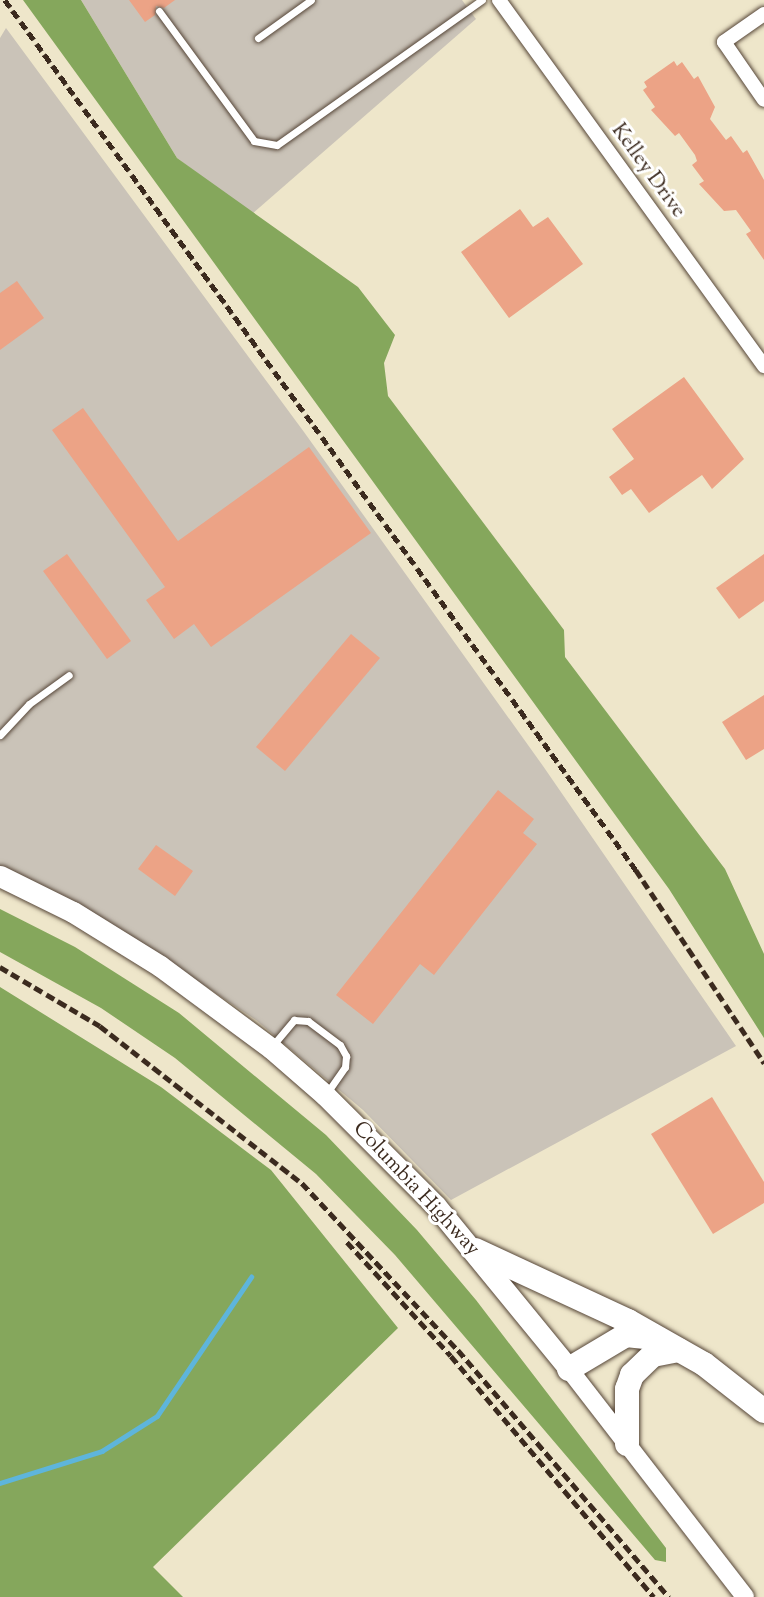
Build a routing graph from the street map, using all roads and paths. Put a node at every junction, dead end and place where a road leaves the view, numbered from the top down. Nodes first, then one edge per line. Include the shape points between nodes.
1 (311, 0) edge
2 (482, 0) edge
3 (500, 0) edge
4 (159, 11) dead end
5 (764, 14) edge
6 (258, 38) dead end
7 (764, 100) edge
8 (764, 366) edge
9 (69, 675) dead end
10 (0, 735) edge
11 (0, 876) edge
12 (271, 1048) junction
13 (326, 1095) junction
14 (475, 1250) junction
15 (657, 1339) junction
16 (679, 1350) junction
17 (569, 1369) junction
18 (764, 1411) edge
19 (627, 1444) junction
20 (745, 1597) edge

1 - 6 lane
2 - 4 lane via 277,145 254,141
3 - 8 street, Kelley Drive
5 - 7 street via 724,42
9 - 10 lane via 29,704
11 - 12 main road, Columbia Highway via 110,934
12 - 13 main road, Columbia Highway
12 - 13 lane via 294,1020 308,1021 339,1045 346,1056 345,1067
13 - 14 main road, Columbia Highway via 382,1148
14 - 15 highway via 628,1321
14 - 17 main road, Columbia Highway
15 - 16 highway
15 - 17 highway via 626,1335
16 - 18 highway via 728,1380
16 - 19 highway via 653,1355 632,1375 627,1389
17 - 19 main road, Columbia Highway
19 - 20 main road, Columbia Highway

